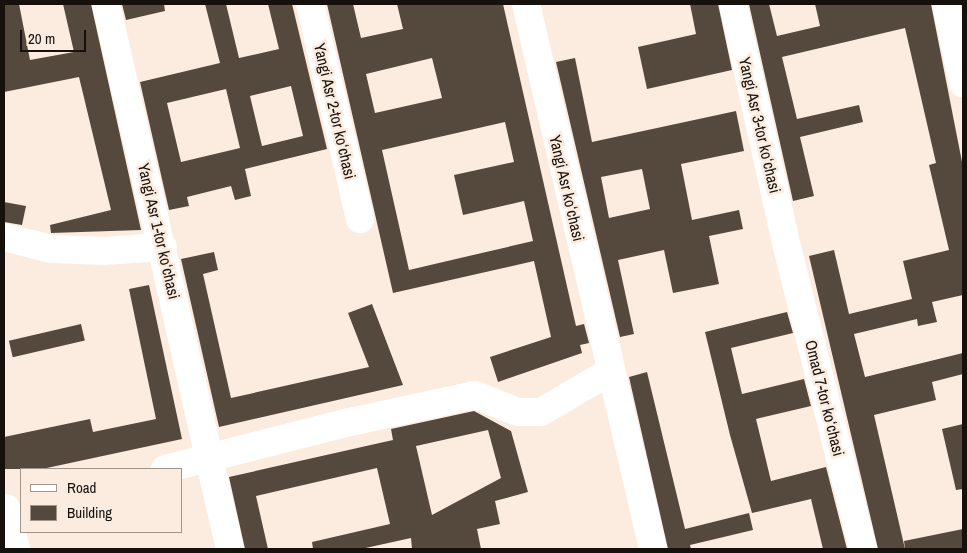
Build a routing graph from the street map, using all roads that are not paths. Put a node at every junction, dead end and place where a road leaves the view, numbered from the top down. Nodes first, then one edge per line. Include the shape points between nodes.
1 (106, 4) edge
2 (310, 4) edge
3 (526, 4) edge
4 (733, 4) edge
5 (946, 4) edge
6 (963, 83) edge
7 (360, 219) dead end
8 (4, 238) edge
9 (163, 247) junction
10 (787, 247) joint
11 (611, 371) junction
12 (209, 458) junction
13 (169, 468) edge
14 (10, 507) edge
15 (16, 549) edge
16 (230, 549) edge
17 (653, 549) edge
18 (863, 549) edge

1 - 9 street, Yangi Asr 1-tor koʻchasi
2 - 7 street, Yangi Asr 2-tor koʻchasi
3 - 11 street, Yangi Asr koʻchasi
4 - 10 street, Yangi Asr 3-tor koʻchasi
5 - 6 street
8 - 9 street via 51,248 104,251
9 - 12 street, Yangi Asr 1-tor koʻchasi
10 - 18 street, Omad 7-tor koʻchasi
11 - 12 street via 540,412 518,412 475,396 350,422
11 - 17 street, Yangi Asr koʻchasi
12 - 13 street
12 - 16 street, Yangi Asr 1-tor koʻchasi
14 - 15 street

